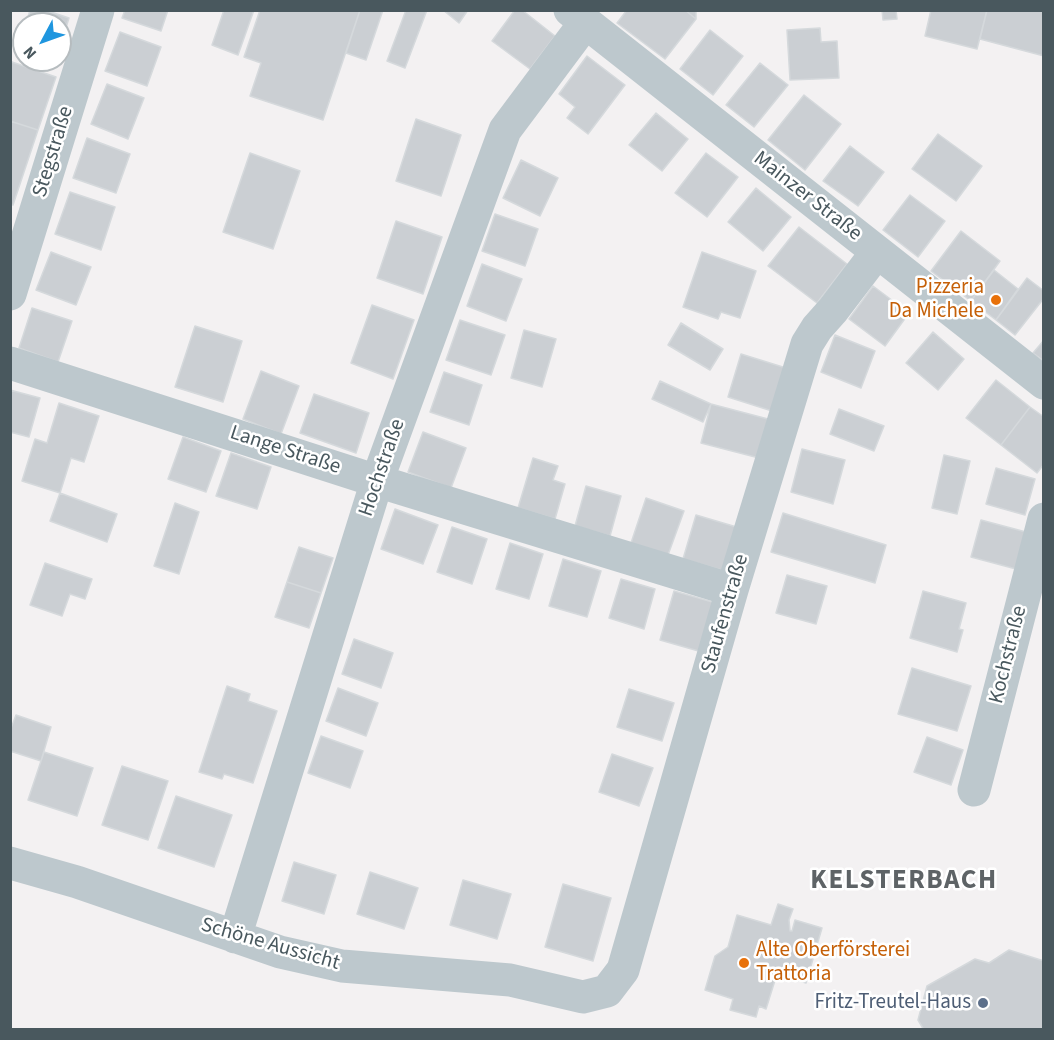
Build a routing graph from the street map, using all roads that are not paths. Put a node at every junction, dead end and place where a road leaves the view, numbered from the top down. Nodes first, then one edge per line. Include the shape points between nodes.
1 (98, 10) edge
2 (578, 17) edge
3 (877, 252) junction
4 (10, 294) edge
5 (10, 363) edge
6 (1044, 383) edge
7 (377, 481) junction
8 (1044, 519) edge
9 (732, 590) junction
10 (974, 790) dead end
11 (10, 863) edge
12 (235, 937) junction
13 (607, 991) joint

1 - 4 street, Stegstraße
2 - 3 street, Mainzer Straße
2 - 7 street, Hochstraße via 506,130
3 - 6 street, Mainzer Straße
3 - 9 street, Staufenstraße via 807,344
5 - 7 street, Lange Straße
7 - 9 street, Lange Straße
7 - 12 street, Hochstraße
8 - 10 street, Kochstraße
9 - 13 street, Staufenstraße via 623,970
11 - 12 street, Schöne Aussicht
12 - 13 street, Schöne Aussicht via 342,966 510,980 583,997

